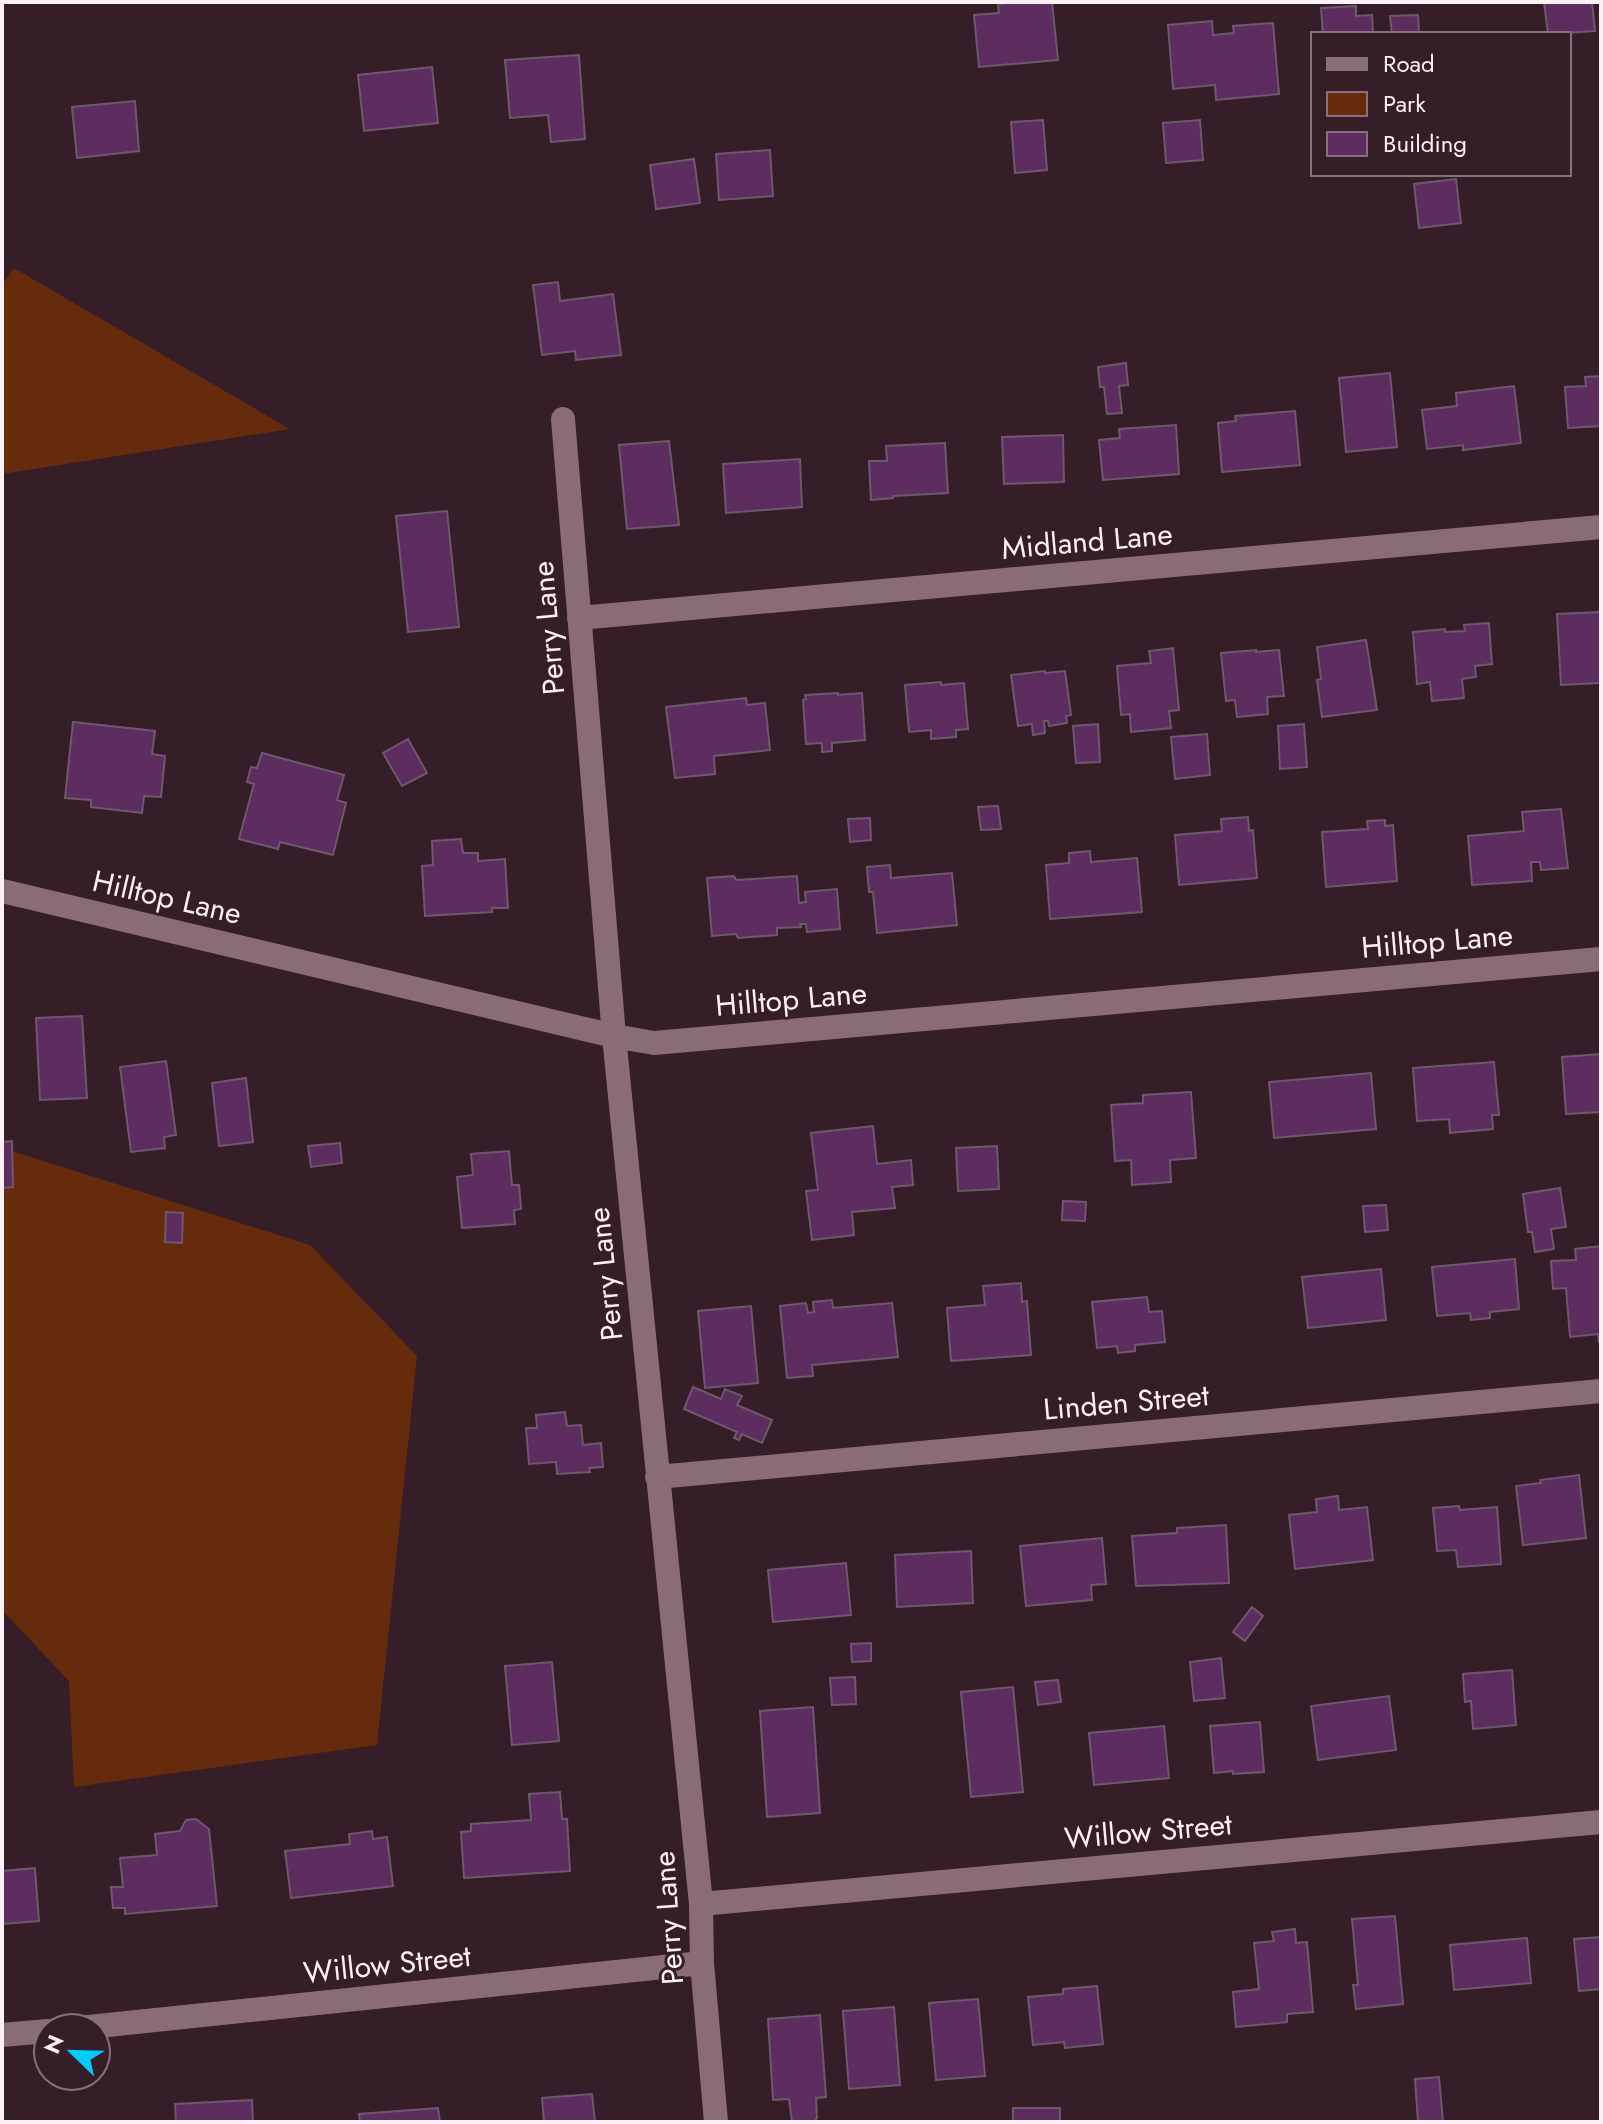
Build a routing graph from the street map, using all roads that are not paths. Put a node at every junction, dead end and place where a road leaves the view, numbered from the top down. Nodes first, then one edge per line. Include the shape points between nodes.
1 (563, 419) dead end
2 (1601, 527) edge
3 (579, 618) junction
4 (2, 891) edge
5 (1601, 959) edge
6 (614, 1036) junction
7 (1601, 1391) edge
8 (657, 1477) junction
9 (1601, 1822) edge
10 (701, 1904) junction
11 (702, 1963) junction
12 (112, 2025) edge
13 (32, 2032) edge
14 (2, 2035) edge
15 (716, 2122) edge

1 - 3 street, Perry Lane
2 - 3 street, Midland Lane
3 - 6 street, Perry Lane
4 - 6 street, Hilltop Lane
5 - 6 street, Hilltop Lane via 654,1043
6 - 8 street, Perry Lane
7 - 8 street, Linden Street
8 - 10 street, Perry Lane
9 - 10 street, Willow Street
10 - 11 street, Perry Lane
11 - 12 street, Willow Street
11 - 15 street, Perry Lane
13 - 14 street

